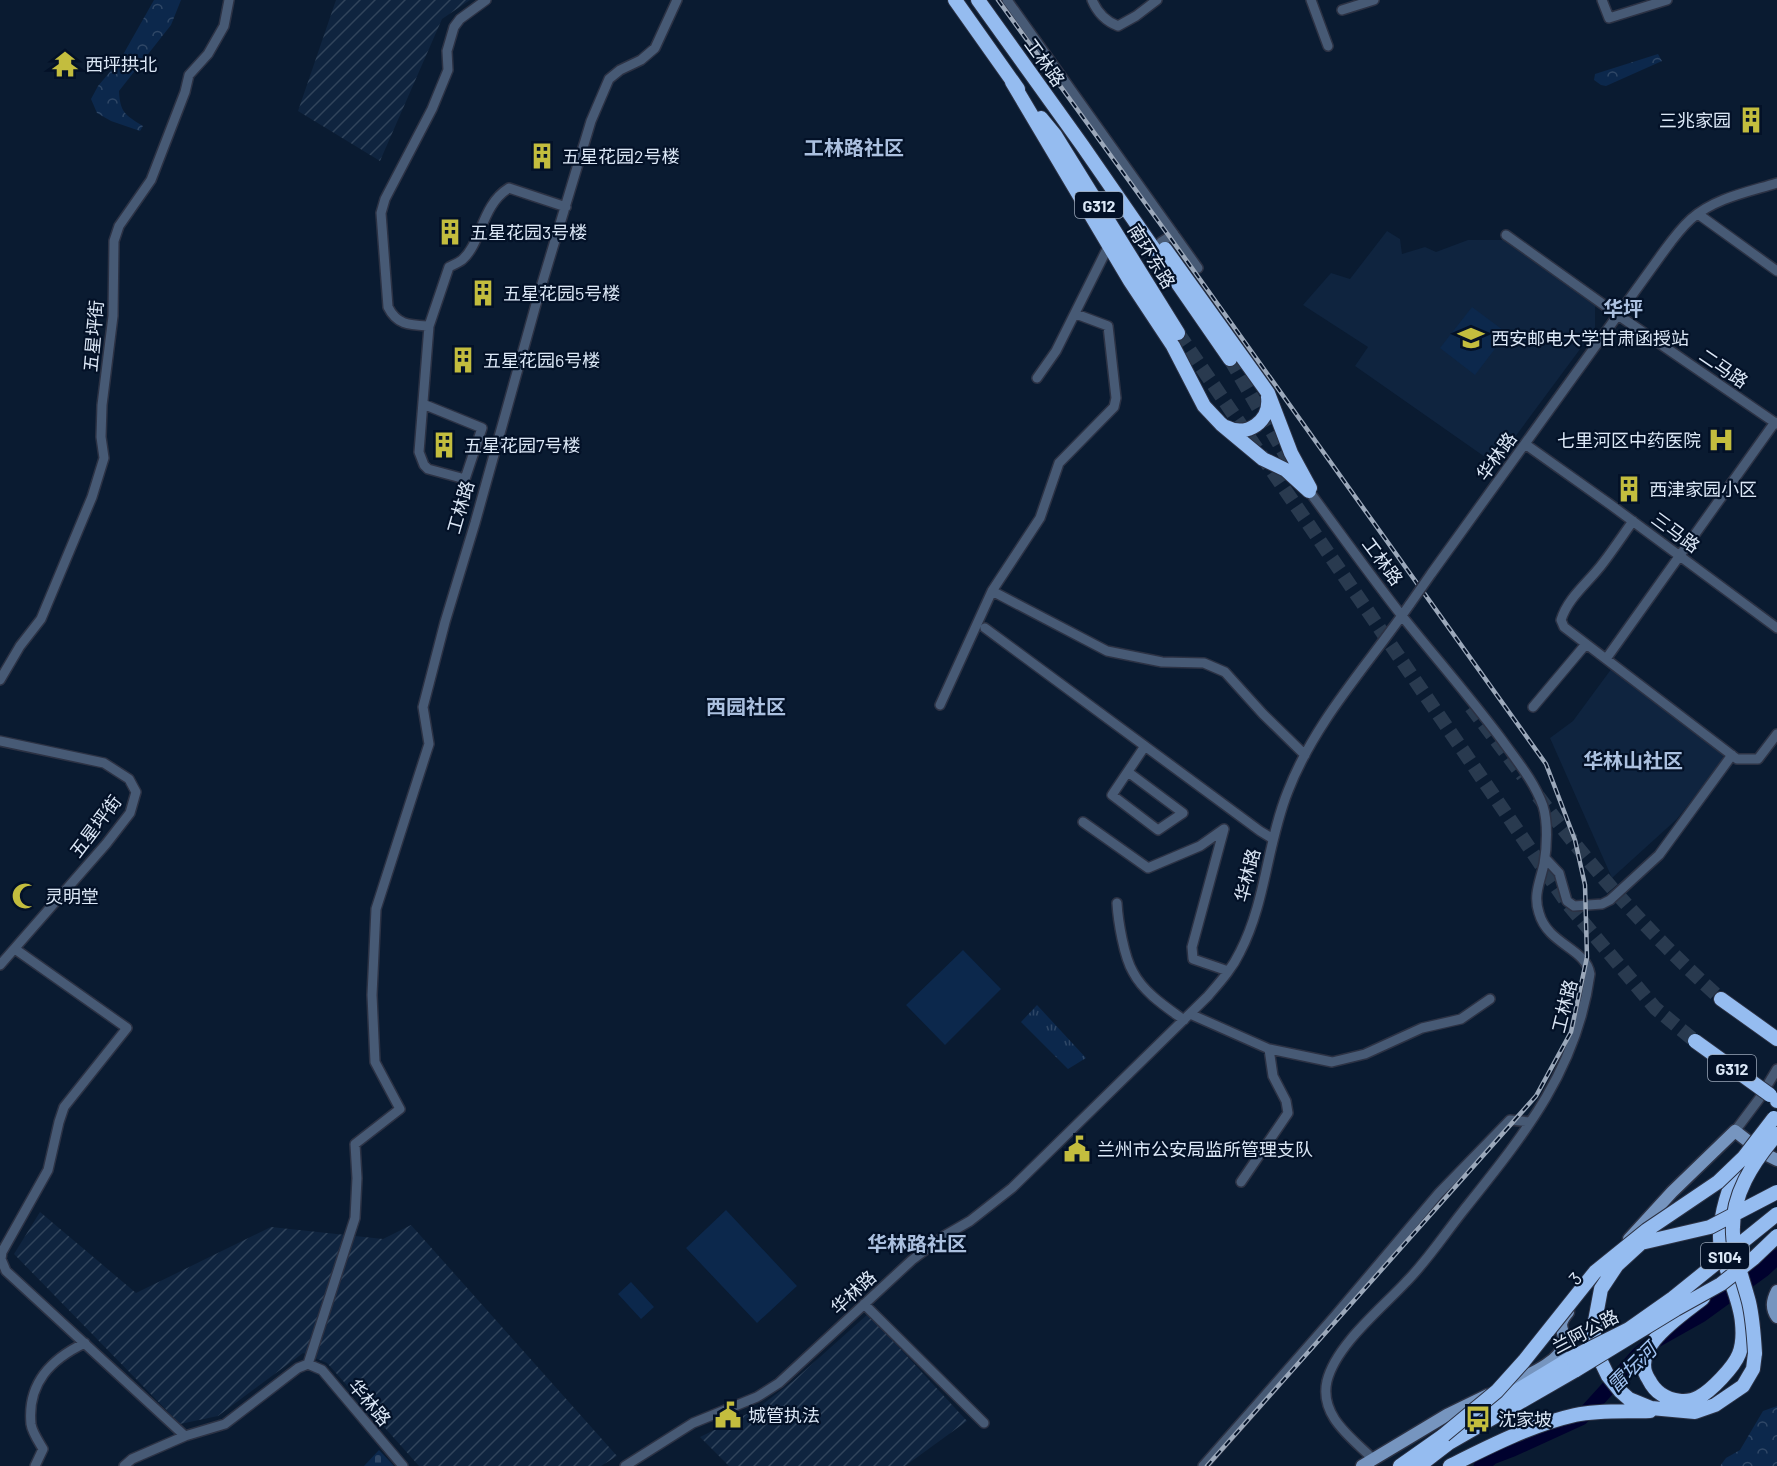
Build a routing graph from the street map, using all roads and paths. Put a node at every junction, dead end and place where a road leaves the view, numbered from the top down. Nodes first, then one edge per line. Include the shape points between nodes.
1 (229, 0) edge
2 (486, 0) edge
3 (677, 0) edge
4 (955, 0) edge
5 (978, 0) edge
6 (1006, 0) edge
7 (1092, 0) edge
8 (1157, 0) edge
9 (1311, 0) edge
10 (1374, 0) edge
11 (1602, 0) edge
12 (1667, 0) edge
13 (1347, 6) edge
14 (1328, 46) dead end
15 (1012, 82) junction
16 (1082, 145) junction
17 (1777, 183) edge
18 (566, 207) junction
19 (1698, 214) junction
20 (1174, 234) junction
21 (1506, 235) dead end
22 (1161, 242) junction
23 (1109, 245) junction
24 (1198, 268) dead end
25 (1777, 271) edge
26 (1076, 314) junction
27 (1618, 315) junction
28 (429, 326) junction
29 (1178, 333) tunnel mouth
30 (1230, 359) tunnel mouth
31 (1037, 378) dead end
32 (1268, 393) junction
33 (423, 404) junction
34 (1776, 423) edge
35 (1221, 424) junction
36 (1525, 444) junction
37 (1309, 492) junction
38 (1633, 521) junction
39 (1679, 555) junction
40 (992, 591) junction
41 (1402, 616) junction
42 (985, 628) dead end
43 (1777, 628) edge
44 (1586, 644) junction
45 (1606, 659) junction
46 (0, 681) edge
47 (940, 705) dead end
48 (1533, 707) dead end
49 (1777, 734) edge
50 (0, 741) edge
51 (1145, 746) junction
52 (1305, 755) junction
53 (1732, 755) junction
54 (1128, 772) junction
55 (1083, 822) dead end
56 (1273, 838) junction
57 (1545, 858) junction
58 (1117, 903) dead end
59 (15, 949) junction
60 (0, 965) edge
61 (1228, 971) junction
62 (1490, 999) dead end
63 (1721, 999) tunnel mouth
64 (1187, 1017) junction
65 (1777, 1039) edge
66 (1695, 1041) tunnel mouth
67 (1269, 1049) junction
68 (1777, 1069) edge
69 (1775, 1099) edge
70 (1775, 1115) edge
71 (1530, 1122) junction
72 (1735, 1131) junction
73 (1777, 1134) edge
74 (1744, 1157) junction
75 (1777, 1160) edge
76 (1241, 1182) dead end
77 (1777, 1192) edge
78 (1777, 1214) edge
79 (1777, 1236) edge
80 (1721, 1284) junction
81 (1777, 1291) edge
82 (864, 1304) junction
83 (1777, 1317) edge
84 (85, 1343) junction
85 (308, 1364) junction
86 (1629, 1404) junction
87 (984, 1423) dead end
88 (185, 1436) junction
89 (1447, 1439) junction
90 (1367, 1463) edge
91 (35, 1466) edge
92 (124, 1466) edge
93 (404, 1466) edge
94 (625, 1466) edge
95 (1203, 1466) edge
96 (1400, 1466) edge
97 (1419, 1466) edge
98 (1450, 1466) edge

1 - 46 street, 五星坪街 via 224,27 189,75 151,180 119,226 114,241 113,316 102,405 104,458 93,497 48,604
2 - 28 street via 454,27 447,51 448,70 381,213 388,307 399,322
3 - 18 street, 工林路 via 655,48 606,84
4 - 15 highway, G312
5 - 16 highway, 工林路 / G312
6 - 20 street
7 - 8 street via 1100,14 1118,26
9 - 14 street
10 - 13 street
11 - 12 street via 1609,18
15 - 23 highway
15 - 29 highway, 南环东路 / G312 via 1055,135
16 - 22 highway via 1110,172
16 - 30 highway, 南环东路 / G312
17 - 19 street, 华林路 via 1728,198
18 - 28 street via 508,188 502,192 467,253 449,267
18 - 85 street, 工林路 via 445,622 423,707 429,744 376,909 372,995 375,1062 400,1109 355,1144 355,1218
19 - 25 street
19 - 27 street, 华林路 via 1664,251
20 - 22 street
20 - 24 street
21 - 27 street, 二马路
22 - 32 highway
23 - 26 street
23 - 35 highway via 1173,346 1204,406
26 - 31 street
26 - 40 street via 1108,326 1114,407 1059,464 1040,518
27 - 34 street, 二马路
27 - 36 street, 华林路
28 - 33 street
32 - 35 highway via 1268,411 1256,426 1239,431
32 - 37 highway
33 - 33 street via 419,452 424,465 465,479 482,429
34 - 39 street
35 - 37 highway via 1263,459 1286,470
36 - 38 street, 三马路
36 - 41 street, 华林路, bridge
37 - 41 street, 工林路
38 - 39 street, 三马路
38 - 44 street via 1564,612 1564,627
39 - 43 street, 三马路
39 - 45 street
40 - 47 street
40 - 52 street via 1107,651 1162,662 1204,663 1226,672
41 - 52 street, 华林路
41 - 57 street, 工林路 via 1528,775 1544,808
42 - 51 street
44 - 45 street
44 - 48 street
45 - 53 street
49 - 53 street via 1758,759 1737,759
50 - 59 street, 五星坪街 via 104,763 129,779 136,792 130,813
51 - 54 street
51 - 56 street
52 - 56 street, 华林路 via 1288,790
53 - 57 street via 1659,855 1610,900 1575,906 1567,901 1559,873
54 - 54 street via 1112,795 1158,830 1183,813
55 - 61 street via 1148,868 1200,846 1224,829 1192,947 1193,959
56 - 61 street, 华林路 via 1248,936
57 - 71 street, 工林路 via 1536,893 1540,917 1550,934 1584,959 1590,974 1575,1040 1558,1078
58 - 64 street via 1133,972 1156,1000
59 - 60 street, 五星坪街
59 - 84 street via 127,1028 64,1107 48,1170 1,1259 6,1271
61 - 64 street, 华林路
62 - 67 street via 1461,1019 1332,1062
63 - 65 highway, G312
64 - 67 street
64 - 82 street, 华林路 via 1012,1188 970,1221 930,1245
66 - 69 highway, G312, bridge
67 - 76 street via 1273,1076 1288,1113
68 - 72 street, 3
70 - 74 highway, bridge
71 - 90 street, 工林路 via 1434,1249 1357,1332 1332,1369 1326,1394 1329,1408 1335,1422
71 - 95 street via 1510,1120 1439,1193
72 - 75 main road
72 - 90 main road, 3 via 1652,1214 1563,1318 1560,1329 1565,1340 1552,1362 1447,1415
73 - 86 highway, bridge via 1747,1175 1732,1233 1753,1322 1753,1369 1743,1386 1715,1405 1695,1412
74 - 80 highway, bridge via 1730,1183 1720,1237 1740,1302 1743,1338 1739,1355 1730,1371 1699,1398 1670,1400 1648,1380 1644,1358 1659,1335
74 - 89 highway, bridge via 1718,1182 1647,1230 1595,1272 1524,1361
77 - 86 highway, bridge via 1710,1227 1641,1243 1617,1265 1601,1289 1593,1345 1608,1376
78 - 89 highway, 兰阿公路 / S104, bridge via 1629,1329 1571,1358
79 - 80 highway, 兰阿公路 / S104, bridge
80 - 89 highway, 兰阿公路 / S104, bridge via 1576,1370
81 - 83 main road via 1772,1309
82 - 87 street
82 - 94 street, 华林路 via 767,1391 693,1423
84 - 88 street
84 - 91 street via 64,1353 41,1376 33,1398 31,1425 43,1449
85 - 88 street via 225,1424
85 - 93 street, 华林路 via 322,1370
86 - 98 highway via 1549,1422
88 - 92 street
89 - 96 highway, 兰阿公路
89 - 97 highway, 兰阿公路

